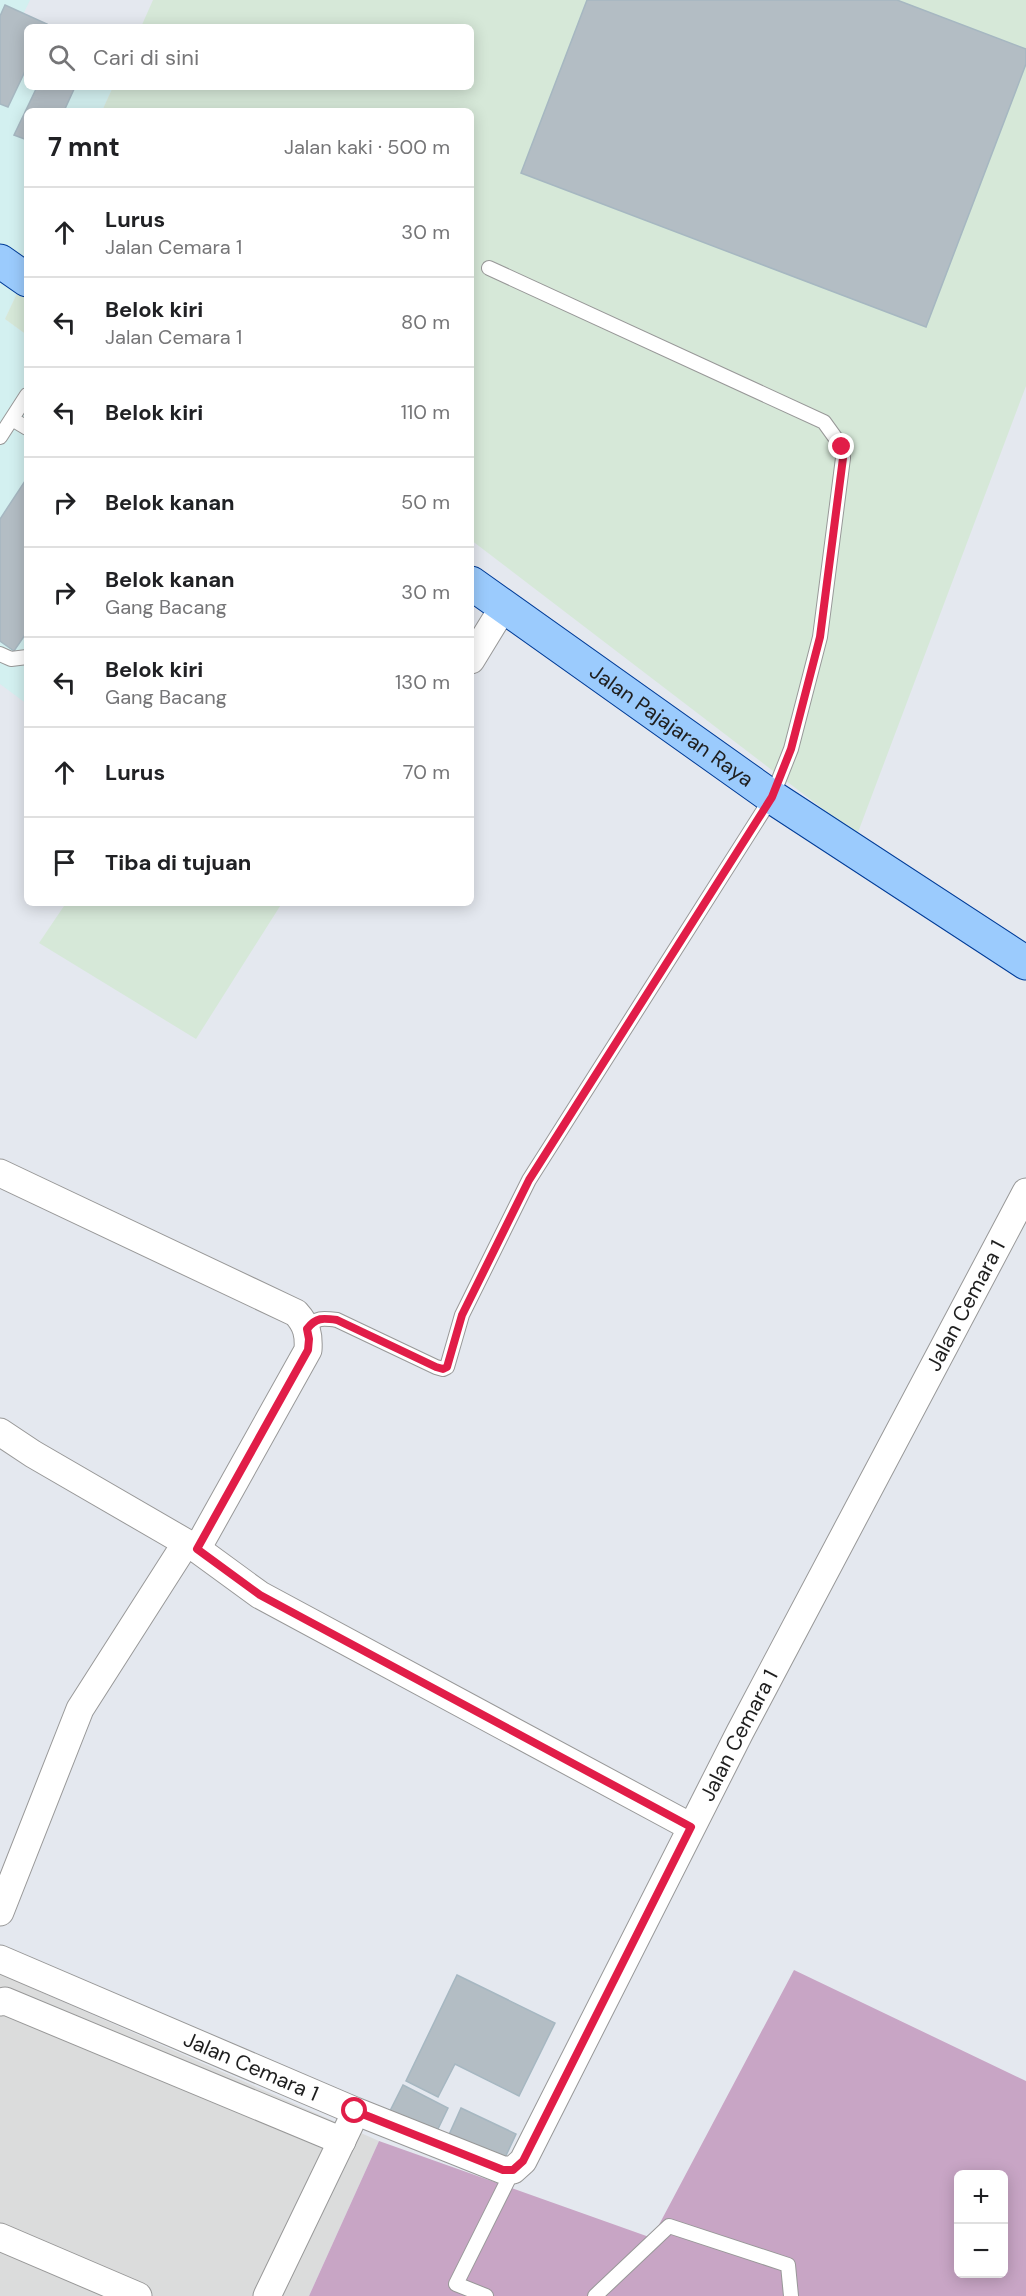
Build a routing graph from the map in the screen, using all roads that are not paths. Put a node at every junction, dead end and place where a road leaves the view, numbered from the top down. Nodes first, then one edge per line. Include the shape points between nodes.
1 (0, 261) edge
2 (489, 268) dead end
3 (24, 278) edge
4 (24, 400) edge
5 (12, 418) junction
6 (24, 426) edge
7 (0, 437) edge
8 (474, 585) edge
9 (504, 606) junction
10 (0, 654) edge
11 (474, 655) edge
12 (24, 657) edge
13 (772, 797) junction
14 (1026, 963) edge
15 (0, 1173) edge
16 (1026, 1192) edge
17 (307, 1329) junction
18 (0, 1432) edge
19 (191, 1546) junction
20 (691, 1827) junction
21 (0, 1912) edge
22 (0, 1959) edge
23 (0, 2002) edge
24 (355, 2111) junction
25 (342, 2141) junction
26 (513, 2170) junction
27 (0, 2237) edge
28 (138, 2296) edge
29 (267, 2296) edge
30 (486, 2296) edge
31 (595, 2296) edge
32 (791, 2296) edge

1 - 3 main road
2 - 13 lane via 824,422 842,447 820,637 791,749
4 - 5 lane
5 - 6 lane
5 - 7 lane
8 - 9 main road, Jalan Pajajaran Raya
9 - 11 street
9 - 13 main road, Jalan Pajajaran Raya
10 - 12 lane via 10,659
13 - 14 main road, Jalan Pajajaran Raya
13 - 17 lane via 529,1180 462,1315 447,1367 436,1367 337,1320 321,1318
15 - 17 street via 296,1313
16 - 20 street, Jalan Cemara 1
17 - 19 street via 308,1350
18 - 19 street
19 - 20 street via 260,1595
19 - 21 street via 80,1709
20 - 26 street, Jalan Cemara 1 via 523,2161
22 - 24 street, Jalan Cemara 1
23 - 25 street
24 - 25 street
24 - 26 street, Jalan Cemara 1 via 503,2170
25 - 29 street
26 - 30 lane via 456,2284
27 - 28 street
31 - 32 lane via 669,2226 788,2265

